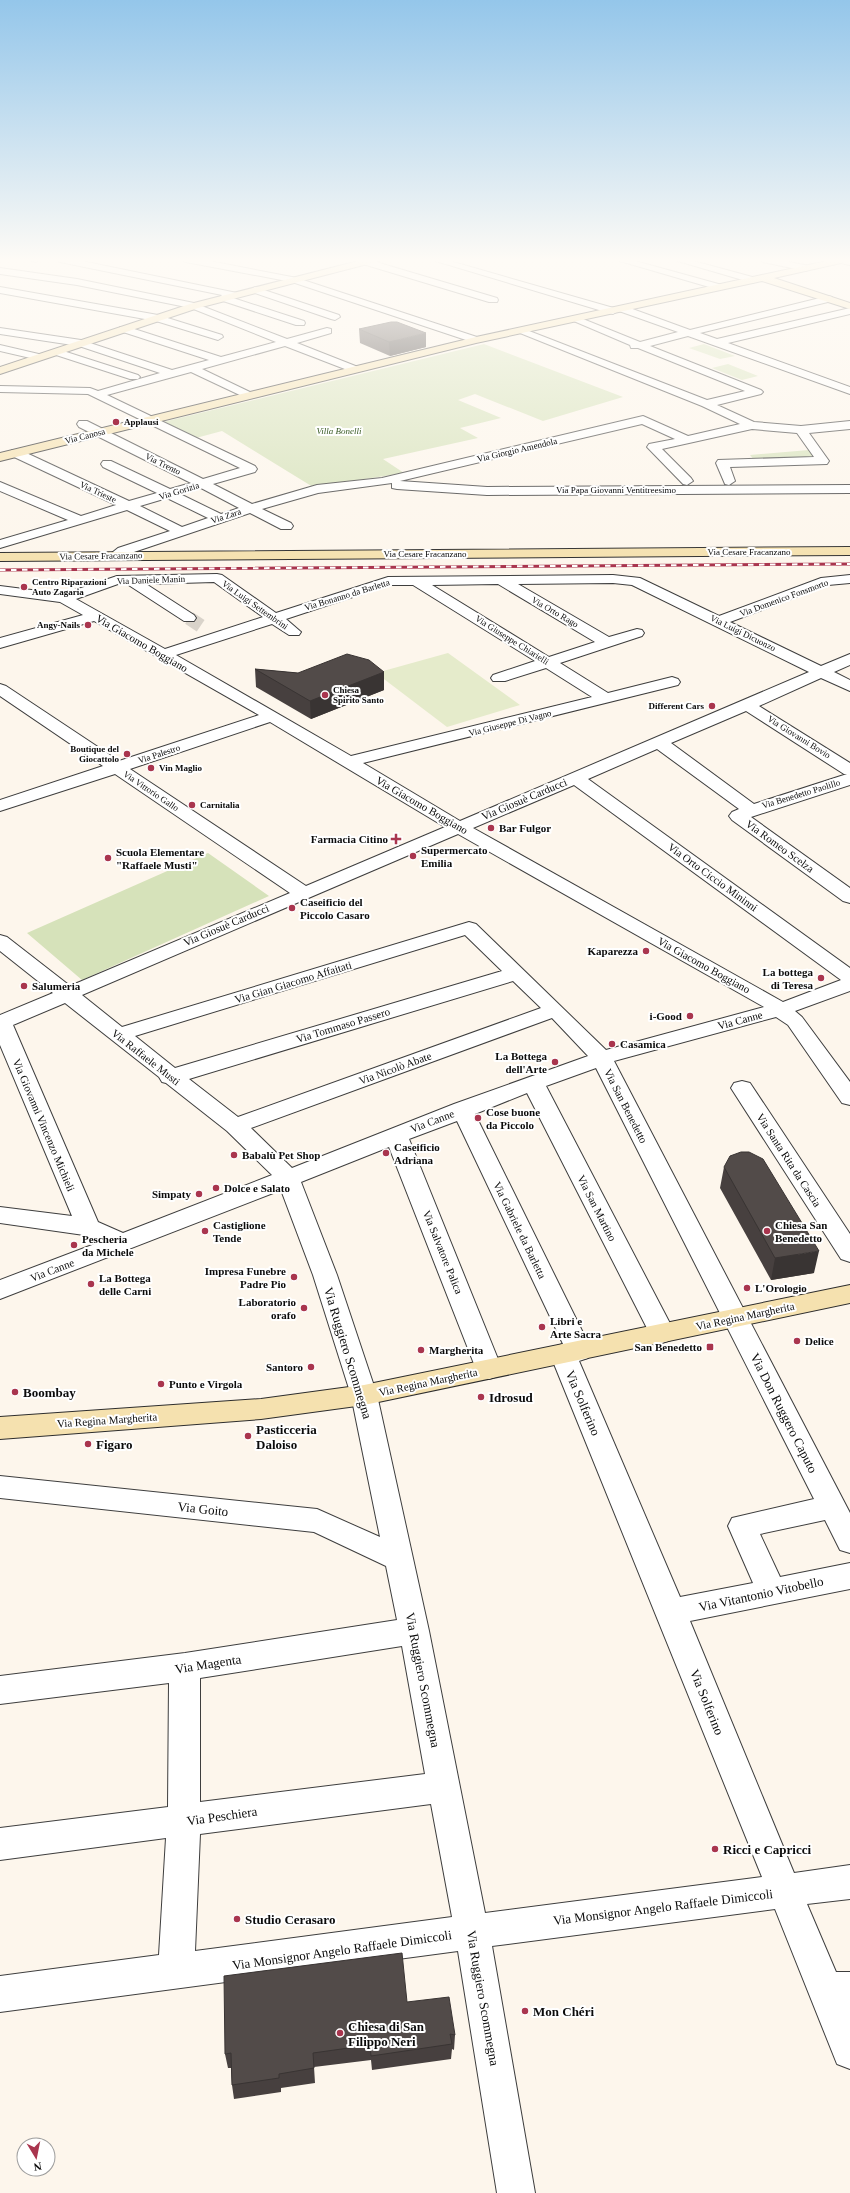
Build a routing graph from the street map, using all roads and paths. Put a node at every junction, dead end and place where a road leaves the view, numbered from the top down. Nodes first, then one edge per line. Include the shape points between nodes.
1 (27, 361) edge
2 (86, 361) edge
3 (136, 361) edge
4 (214, 361) edge
5 (335, 361) edge
6 (386, 361) edge
7 (601, 361) edge
8 (679, 361) edge
9 (766, 361) edge
10 (192, 368) junction
11 (354, 369) junction
12 (0, 371) edge
13 (174, 374) junction
14 (0, 378) edge
15 (147, 381) junction
16 (129, 386) junction
17 (0, 389) edge
18 (850, 392) edge
19 (98, 394) junction
20 (248, 395) junction
21 (706, 404) junction
22 (151, 420) junction
23 (83, 424) dead end
24 (752, 425) junction
25 (846, 426) edge
26 (801, 430) junction
27 (99, 432) junction
28 (850, 438) edge
29 (688, 440) junction
30 (813, 446) junction
31 (799, 447) dead end
32 (776, 449) dead end
33 (16, 453) junction
34 (0, 457) edge
35 (722, 463) junction
36 (107, 464) dead end
37 (444, 468) junction
38 (850, 480) edge
39 (687, 481) junction
40 (729, 481) junction
41 (382, 482) junction
42 (202, 483) junction
43 (0, 486) edge
44 (341, 486) joint
45 (796, 489) junction
46 (850, 489) edge
47 (170, 494) junction
48 (850, 496) edge
49 (128, 506) junction
50 (251, 508) junction
51 (219, 518) junction
52 (80, 520) junction
53 (286, 526) dead end
54 (7, 531) dead end
55 (180, 531) junction
56 (21, 538) junction
57 (0, 544) edge
58 (850, 551) edge
59 (115, 556) junction
60 (0, 557) edge
61 (217, 578) joint
62 (129, 579) junction
63 (850, 579) edge
64 (501, 580) junction
65 (416, 581) junction
66 (635, 581) joint
67 (0, 590) edge
68 (64, 598) junction
69 (96, 616) junction
70 (274, 617) junction
71 (719, 621) junction
72 (294, 632) dead end
73 (637, 633) dead end
74 (218, 636) junction
75 (4, 638) edge
76 (608, 643) junction
77 (162, 655) junction
78 (850, 659) edge
79 (548, 662) junction
80 (821, 672) junction
81 (499, 678) dead end
82 (672, 682) dead end
83 (850, 686) edge
84 (0, 689) edge
85 (606, 699) junction
86 (747, 705) junction
87 (272, 716) junction
88 (658, 742) junction
89 (348, 762) junction
90 (117, 767) junction
91 (850, 770) edge
92 (575, 778) junction
93 (850, 779) edge
94 (0, 806) edge
95 (752, 810) junction
96 (458, 827) junction
97 (302, 892) junction
98 (850, 897) edge
99 (469, 928) joint
100 (0, 941) edge
101 (517, 973) junction
102 (850, 977) edge
103 (850, 984) edge
104 (66, 995) junction
105 (782, 1009) junction
106 (555, 1010) junction
107 (0, 1022) edge
108 (117, 1035) junction
109 (602, 1058) junction
110 (170, 1077) junction
111 (533, 1083) junction
112 (742, 1088) dead end
113 (850, 1098) edge
114 (462, 1109) junction
115 (235, 1126) junction
116 (396, 1135) junction
117 (288, 1177) junction
118 (0, 1215) edge
119 (88, 1227) junction
120 (124, 1243) junction
121 (850, 1253) edge
122 (0, 1290) edge
123 (850, 1294) edge
124 (735, 1318) junction
125 (662, 1333) junction
126 (571, 1353) junction
127 (489, 1369) junction
128 (364, 1395) junction
129 (0, 1428) edge
130 (0, 1487) edge
131 (833, 1507) junction
132 (850, 1540) edge
133 (399, 1559) junction
134 (850, 1576) edge
135 (772, 1591) junction
136 (671, 1612) junction
137 (414, 1631) junction
138 (185, 1667) junction
139 (0, 1690) edge
140 (443, 1787) junction
141 (184, 1822) junction
142 (0, 1844) edge
143 (850, 1882) edge
144 (784, 1891) junction
145 (472, 1932) junction
146 (176, 1972) junction
147 (838, 1990) edge
148 (0, 1994) edge
149 (850, 2051) edge
150 (516, 2193) edge

1 - 12 street
2 - 15 street
3 - 13 street
4 - 10 street
5 - 11 street
6 - 11 street, Via Canosa
7 - 21 street
8 - 21 street via 757,392
9 - 18 street
10 - 13 street
10 - 20 street
11 - 20 street, Via Canosa
13 - 15 street
14 - 16 street via 98,380
15 - 16 street
16 - 19 street
17 - 19 street via 90,391
19 - 22 street
20 - 22 street, Via Canosa
21 - 24 street
22 - 27 street, Via Canosa
22 - 42 street, Via Gorizia via 251,469
23 - 27 street, Via Trento
24 - 26 street
24 - 29 street
25 - 26 street
25 - 28 street
26 - 30 street
27 - 33 street, Via Canosa
27 - 42 street, Via Trento
29 - 37 street, Via Giorgio Amendola via 643,420
29 - 39 street via 653,447
30 - 31 street
30 - 35 street via 822,461
32 - 35 street via 717,456
33 - 34 street, Via Canosa
33 - 49 street, Via Trieste
35 - 40 street
36 - 47 street
37 - 39 street, Via Papa Giovanni Ventitreesimo via 435,474 437,479 446,482
37 - 41 street, Via Giorgio Amendola
38 - 40 street, Via Papa Giovanni Ventitreesimo
39 - 40 street, Via Papa Giovanni Ventitreesimo
41 - 44 street, Via Giorgio Amendola
41 - 45 street, Via Papa Giovanni Ventitreesimo via 487,491
42 - 47 street, Via Gorizia
42 - 50 street, Via Trento
43 - 52 street
44 - 50 street, Via Zara via 317,489
45 - 46 street, Via Papa Giovanni Ventitreesimo
45 - 48 street
47 - 49 street, Via Gorizia
47 - 51 street
49 - 52 street, Via Gorizia
49 - 55 street, Via Trieste
50 - 51 street, Via Zara
50 - 53 street, Via Trento
51 - 55 street, Via Zara
52 - 56 street, Via Gorizia
54 - 56 street
55 - 59 street, Via Zara
56 - 57 street, Via Gorizia
58 - 59 street, Via Cesare Fracanzano
59 - 60 street, Via Cesare Fracanzano
61 - 62 street, Via Daniele Manin
61 - 70 street, Via Luigi Settembrini
62 - 68 street, Via Daniele Manin via 116,580
62 - 74 street
63 - 71 street, Via Domenico Fonsmorto via 826,581
64 - 65 street, Via Bonanno da Barletta
64 - 66 street, Via Bonanno da Barletta
64 - 76 street, Via Orto Rago
65 - 70 street, Via Bonanno da Barletta via 388,581
65 - 79 street, Via Giuseppe Chiarielli
66 - 71 street, Via Luigi Dicuonzo
67 - 68 street, Via Giacomo Boggiano
68 - 69 street, Via Giacomo Boggiano
69 - 75 street
69 - 77 street, Via Giacomo Boggiano
70 - 72 street, Via Luigi Settembrini
70 - 74 street, Via Bonanno da Barletta
71 - 80 street, Via Luigi Dicuonzo
73 - 76 street
74 - 77 street, Via Bonanno da Barletta
76 - 79 street
77 - 87 street, Via Giacomo Boggiano
78 - 80 street, Via Giosuè Carducci
79 - 81 street
79 - 85 street, Via Giuseppe Chiarielli
80 - 83 street, Via Luigi Dicuonzo
80 - 86 street, Via Giosuè Carducci
82 - 85 street, Via Giuseppe Di Vagno
84 - 90 street, Via Vittorio Gallo
85 - 89 street, Via Giuseppe Di Vagno
86 - 88 street, Via Giosuè Carducci
86 - 91 street, Via Giovanni Bovio
87 - 89 street, Via Giacomo Boggiano
87 - 90 street, Via Palestro
88 - 92 street, Via Giosuè Carducci
88 - 95 street, Via Romeo Scelza
89 - 96 street, Via Giacomo Boggiano
90 - 94 street, Via Palestro
90 - 97 street, Via Vittorio Gallo
92 - 96 street, Via Giosuè Carducci
92 - 102 street, Via Orto Ciccio Mininni
93 - 95 street, Via Benedetto Paolillo
95 - 98 street, Via Romeo Scelza via 738,816
96 - 97 street, Via Giosuè Carducci
96 - 105 street, Via Giacomo Boggiano
97 - 104 street, Via Giosuè Carducci
99 - 101 street, Via San Benedetto
99 - 108 street, Via Gian Giacomo Affaitati
100 - 104 street, Via Raffaele Musti
101 - 106 street, Via San Benedetto
101 - 110 street, Via Tommaso Passero
103 - 105 street, Via Canne
104 - 107 street, Via Giosuè Carducci
104 - 108 street, Via Raffaele Musti
105 - 109 street, Via Canne
105 - 113 street, Via Giacomo Boggiano via 795,1020
106 - 109 street, Via San Benedetto
106 - 115 street, Via Nicolò Abate
107 - 119 street, Via Giovanni Vincenzo Michieli
108 - 110 street, Via Raffaele Musti
109 - 111 street, Via Canne
109 - 124 street, Via San Benedetto
110 - 115 street, Via Raffaele Musti
111 - 114 street, Via Canne
111 - 125 street, Via San Martino
112 - 121 street, Via Santa Rita da Cascia
114 - 116 street, Via Canne
114 - 126 street, Via Gabriele da Barletta
115 - 117 street, Via Raffaele Musti
116 - 117 street, Via Canne
116 - 127 street, Via Salvatore Palica
117 - 120 street, Via Canne
117 - 128 street, Via Ruggiero Scommegna via 325,1275
118 - 119 street
119 - 120 street
120 - 122 street, Via Canne
123 - 124 street, Via Regina Margherita
124 - 125 street, Via Regina Margherita
124 - 131 street, Via Don Ruggero Caputo
125 - 126 street, Via Regina Margherita
126 - 127 street, Via Regina Margherita
126 - 136 street, Via Solferino
127 - 128 street, Via Regina Margherita
128 - 129 street, Via Regina Margherita via 261,1409
128 - 133 street, Via Ruggiero Scommegna
130 - 133 street, Via Goito via 317,1521
131 - 132 street, Via Don Ruggero Caputo
131 - 135 street via 742,1526
133 - 137 street, Via Ruggiero Scommegna
134 - 135 street, Via Vitantonio Vitobello
135 - 136 street, Via Vitantonio Vitobello
136 - 144 street, Via Solferino
137 - 138 street, Via Magenta
137 - 140 street, Via Ruggiero Scommegna
138 - 139 street, Via Magenta
138 - 141 street
140 - 141 street, Via Peschiera
140 - 145 street, Via Ruggiero Scommegna
141 - 142 street, Via Peschiera
141 - 146 street
143 - 144 street, Via Monsignor Angelo Raffaele Dimiccoli
144 - 145 street, Via Monsignor Angelo Raffaele Dimiccoli
144 - 147 street, Via Solferino
145 - 146 street, Via Monsignor Angelo Raffaele Dimiccoli
145 - 150 street, Via Ruggiero Scommegna
146 - 148 street, Via Monsignor Angelo Raffaele Dimiccoli
147 - 149 street, Via Solferino

